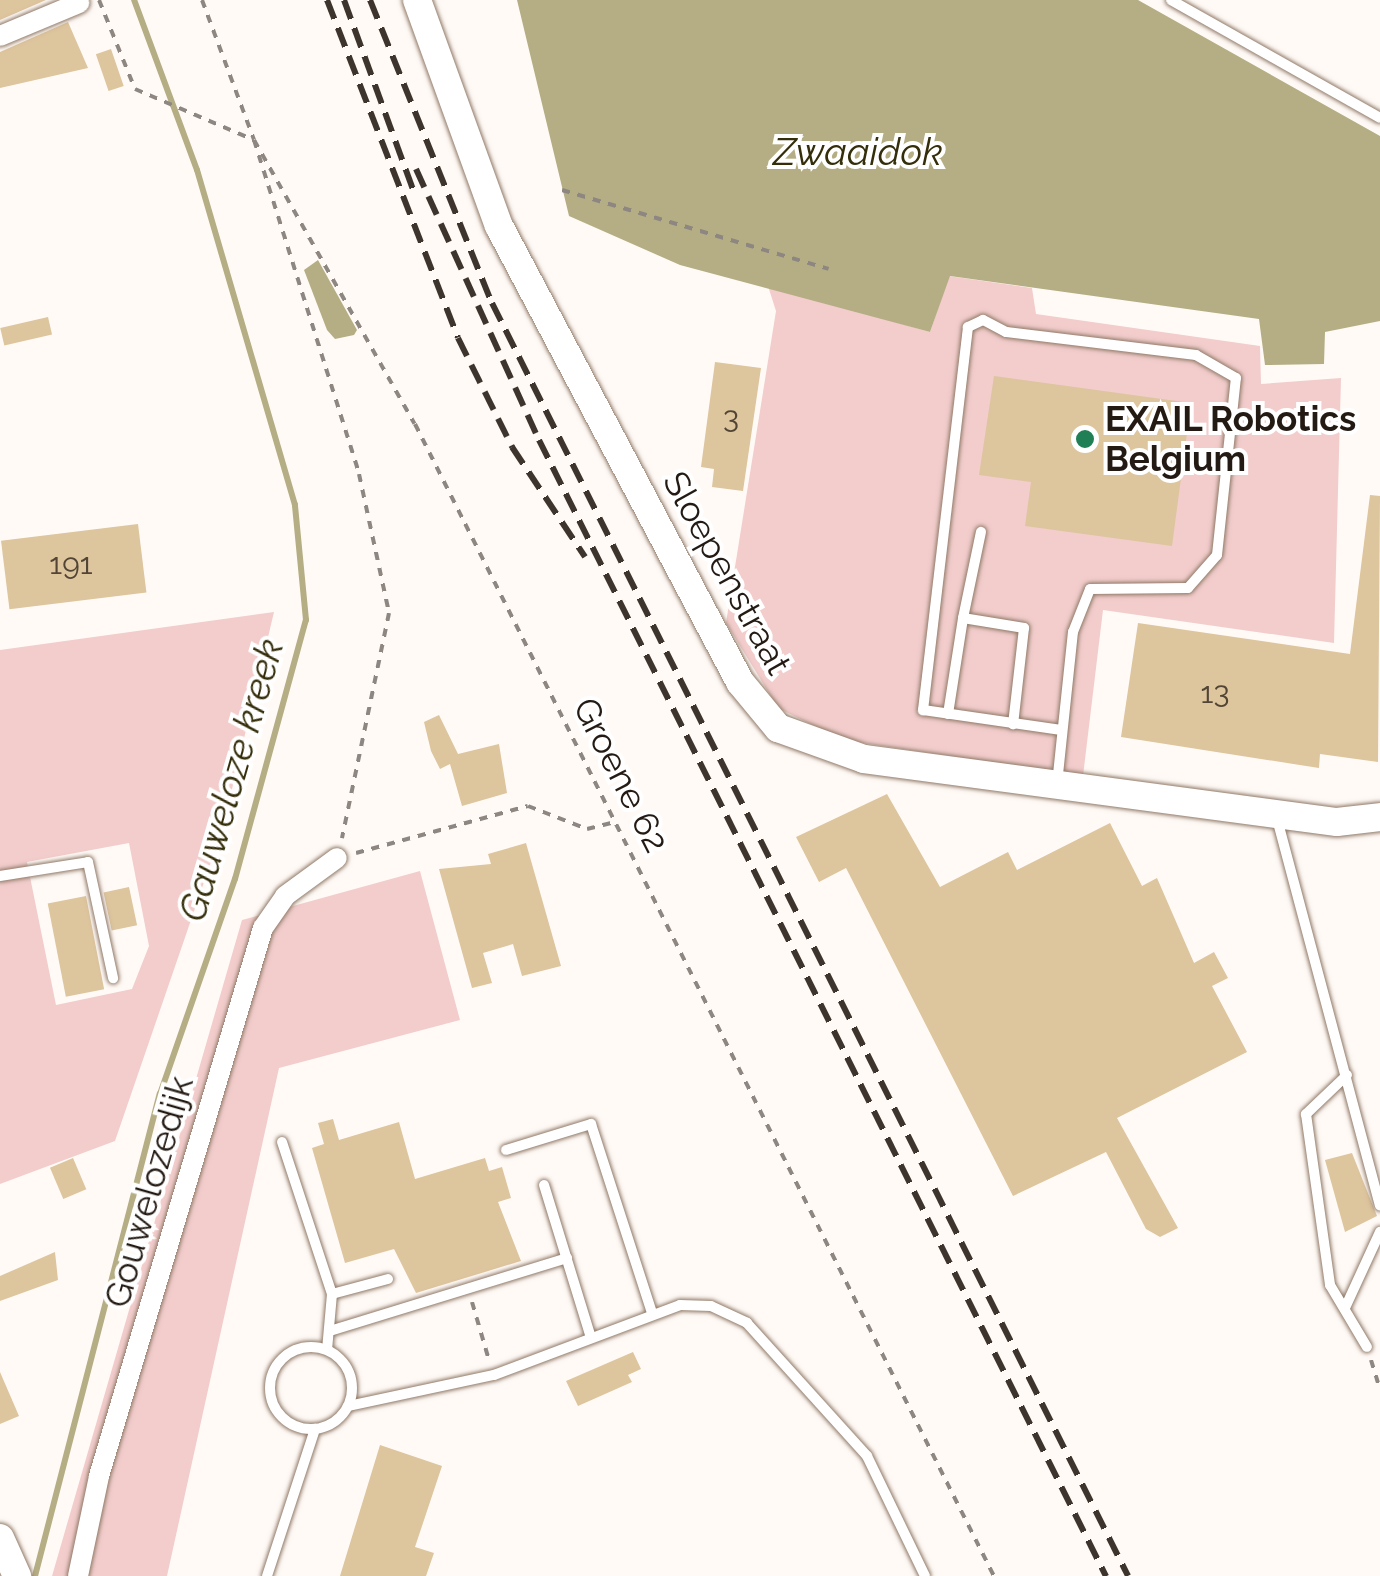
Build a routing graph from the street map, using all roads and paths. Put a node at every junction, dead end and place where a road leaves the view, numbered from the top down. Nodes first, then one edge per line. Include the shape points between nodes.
1 (202, 0) edge
2 (418, 0) edge
3 (1171, 0) edge
4 (88, 1) edge
5 (0, 36) edge
6 (1380, 118) edge
7 (254, 140) junction
8 (562, 190) dead end
9 (830, 269) dead end
10 (981, 532) dead end
11 (962, 618) junction
12 (948, 714) junction
13 (1013, 724) junction
14 (1062, 730) junction
15 (1056, 785) junction
16 (1276, 814) junction
17 (1380, 817) edge
18 (616, 822) junction
19 (337, 858) junction
20 (0, 876) edge
21 (113, 978) dead end
22 (1346, 1075) junction
23 (282, 1142) dead end
24 (506, 1150) dead end
25 (544, 1185) dead end
26 (1380, 1205) edge
27 (1380, 1232) edge
28 (567, 1258) junction
29 (388, 1279) dead end
30 (468, 1288) junction
31 (332, 1294) junction
32 (1346, 1308) junction
33 (652, 1313) junction
34 (333, 1330) junction
35 (591, 1338) junction
36 (1367, 1347) joint
37 (327, 1350) junction
38 (494, 1376) junction
39 (1380, 1389) edge
40 (348, 1406) junction
41 (314, 1429) junction
42 (78, 1576) edge
43 (267, 1576) edge
44 (925, 1576) edge
45 (994, 1576) edge

1 - 7 path, Groene 62
2 - 15 street, Sloepenstraat via 499,226 758,708 827,751
3 - 6 lane
4 - 5 street
4 - 7 path via 140,92
7 - 18 path, Groene 62 via 363,327
7 - 19 path via 369,510 390,613
8 - 9 path
10 - 11 lane
11 - 12 lane
11 - 13 lane via 1024,628
12 - 13 lane
12 - 14 lane via 923,710 968,327 984,320 1006,332 1218,361 1239,395 1216,555 1188,588 1090,589 1073,632
13 - 14 lane
14 - 15 lane
15 - 16 street, Sloepenstraat
16 - 17 street, Sloepenstraat
16 - 22 lane
18 - 19 path via 587,829 528,806
18 - 45 path, Groene 62
19 - 42 street, Gouwelozedijk via 285,896 263,928 99,1476
20 - 21 lane via 88,862
22 - 26 lane
22 - 32 lane via 1306,1114 1330,1285
23 - 31 lane
24 - 33 lane via 591,1124
25 - 28 lane
27 - 32 lane
28 - 30 lane
28 - 35 lane
29 - 31 lane
30 - 34 lane
30 - 38 path
31 - 34 lane
32 - 36 lane
33 - 35 lane
33 - 44 lane via 711,1306 747,1323 868,1456
34 - 37 lane
35 - 38 lane
36 - 39 path
37 - 40 lane via 348,1374
37 - 41 lane via 291,1352 270,1382 280,1416
38 - 40 lane
40 - 41 lane
41 - 43 lane

